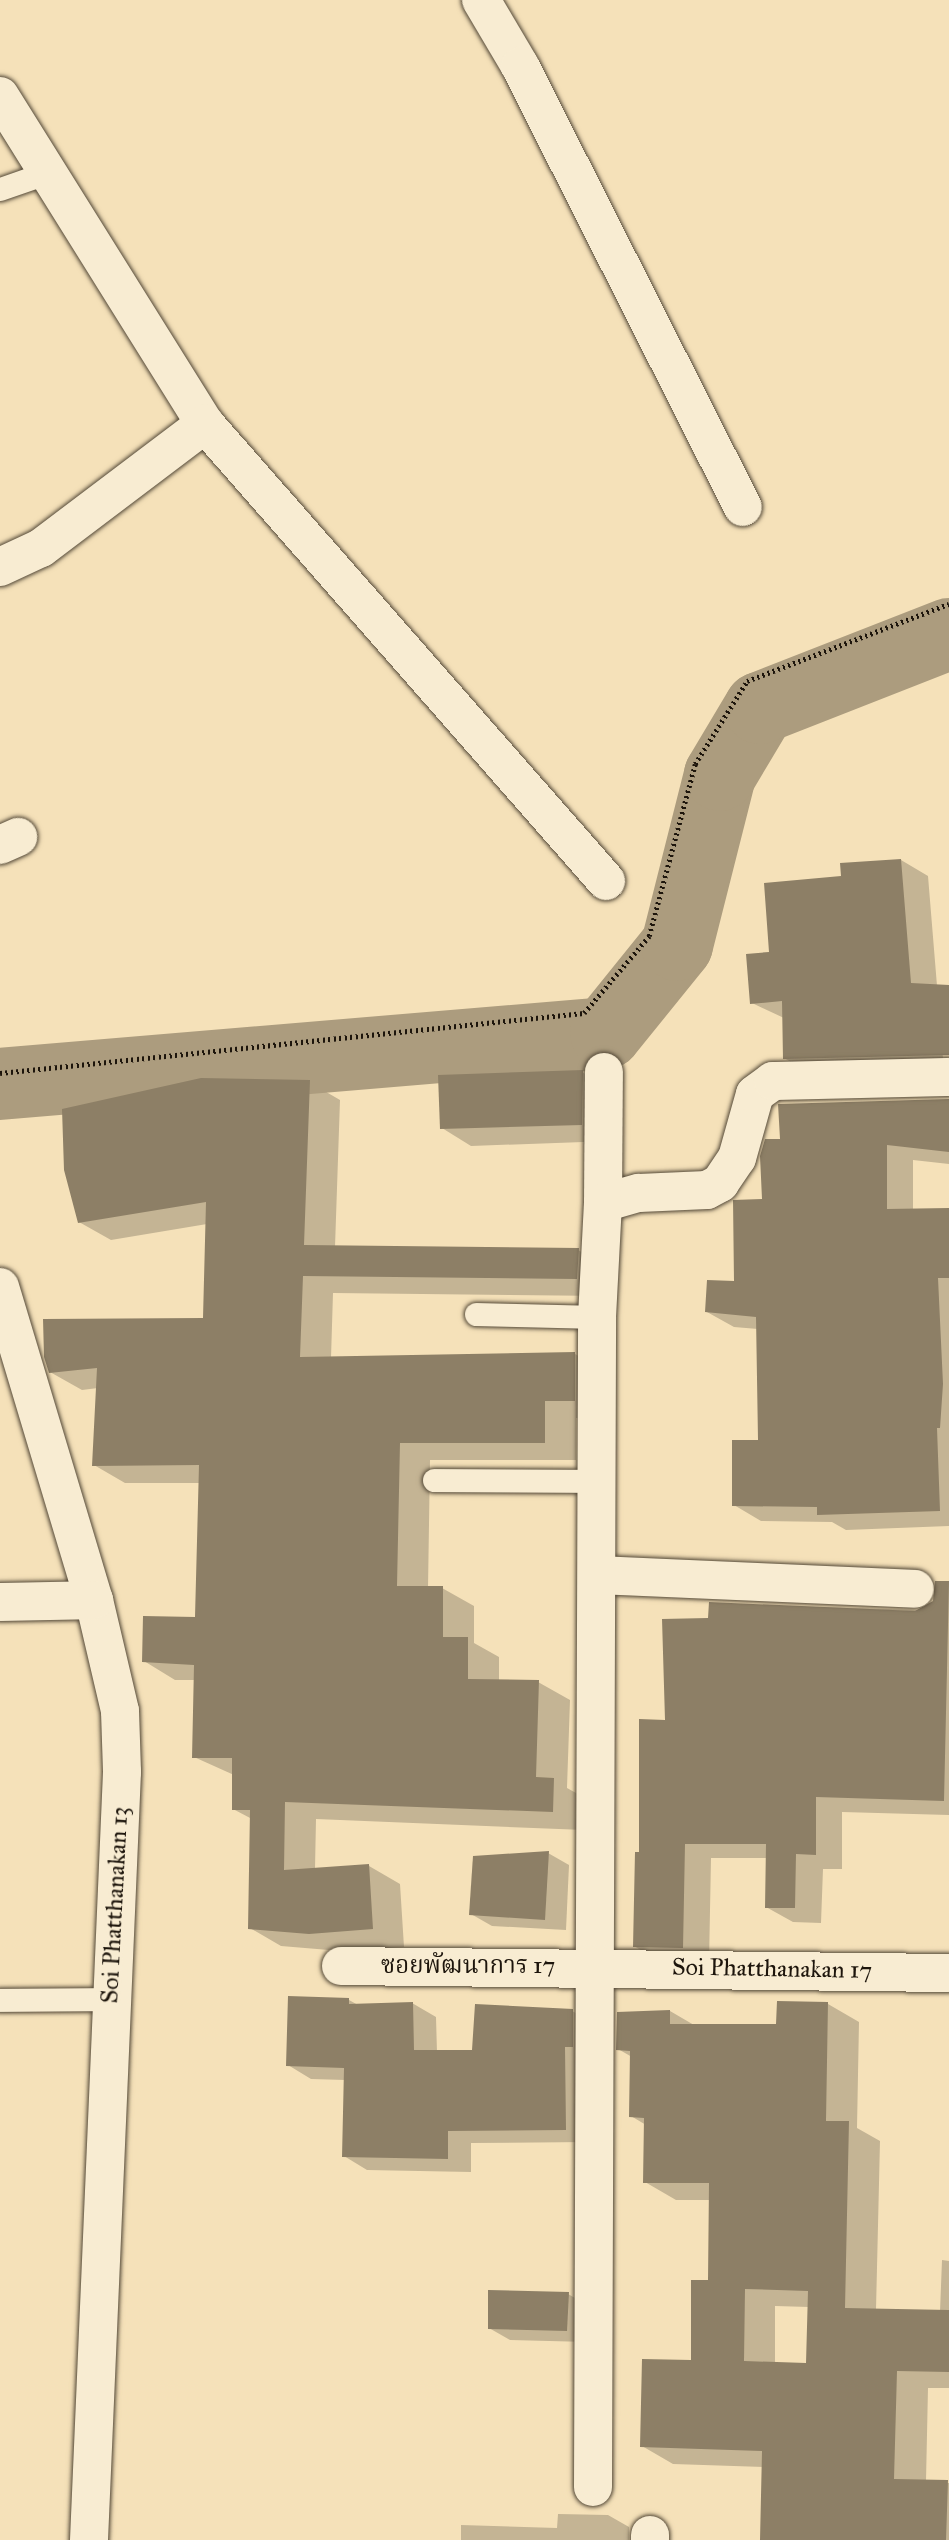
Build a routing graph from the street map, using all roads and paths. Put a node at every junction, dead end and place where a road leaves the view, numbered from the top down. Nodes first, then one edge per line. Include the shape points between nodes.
1 (481, 0) edge
2 (0, 96) edge
3 (46, 173) junction
4 (0, 188) edge
5 (205, 424) junction
6 (743, 507) dead end
7 (0, 567) edge
8 (949, 604) edge
9 (606, 881) dead end
10 (604, 1072) dead end
11 (0, 1073) edge
12 (949, 1077) edge
13 (603, 1203) junction
14 (0, 1287) edge
15 (476, 1314) dead end
16 (597, 1317) junction
17 (434, 1480) dead end
18 (598, 1481) junction
19 (599, 1575) junction
20 (915, 1589) dead end
21 (94, 1600) junction
22 (0, 1602) edge
23 (341, 1966) dead end
24 (595, 1966) junction
25 (949, 1973) edge
26 (109, 1999) junction
27 (0, 2000) edge
28 (593, 2487) dead end
29 (89, 2540) edge

1 - 6 street via 520,66
2 - 3 street
3 - 4 lane
3 - 5 street
5 - 7 street via 41,548
5 - 9 street
8 - 11 path via 747,681 695,764 649,936 584,1013
10 - 13 street
12 - 13 street via 773,1081 755,1094 737,1158 720,1183 707,1190 639,1193
13 - 16 street
14 - 21 street, Soi Phatthanakan 13
15 - 16 lane
16 - 18 street
17 - 18 lane
18 - 19 street
19 - 20 street
19 - 24 street
21 - 22 street
21 - 26 street, Soi Phatthanakan 13 via 120,1711 122,1772
23 - 24 street, ซอยพัฒนาการ 17
24 - 25 street, Soi Phatthanakan 17
24 - 28 street
26 - 27 lane
26 - 29 street, Soi Phatthanakan 13

